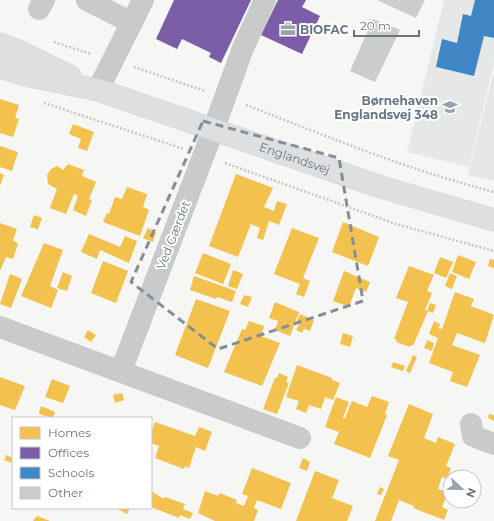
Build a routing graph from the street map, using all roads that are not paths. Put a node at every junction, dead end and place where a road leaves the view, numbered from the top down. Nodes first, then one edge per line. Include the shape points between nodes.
1 (87, 0) edge
2 (144, 0) edge
3 (265, 0) edge
4 (132, 23) junction
5 (0, 44) edge
6 (0, 67) edge
7 (98, 90) junction
8 (214, 128) junction
9 (494, 220) edge
10 (0, 327) edge
11 (121, 371) junction
12 (471, 424) dead end
13 (300, 438) dead end
14 (494, 444) edge

1 - 4 street
2 - 4 street
3 - 8 street, Ved Gærdet via 243,48
4 - 7 street
5 - 7 main road, Englandsvej
6 - 7 main road, Englandsvej via 25,75
7 - 8 main road, Englandsvej
8 - 9 main road, Englandsvej via 381,188
8 - 11 street, Ved Gærdet
10 - 11 street
11 - 13 street
12 - 14 street via 473,436

